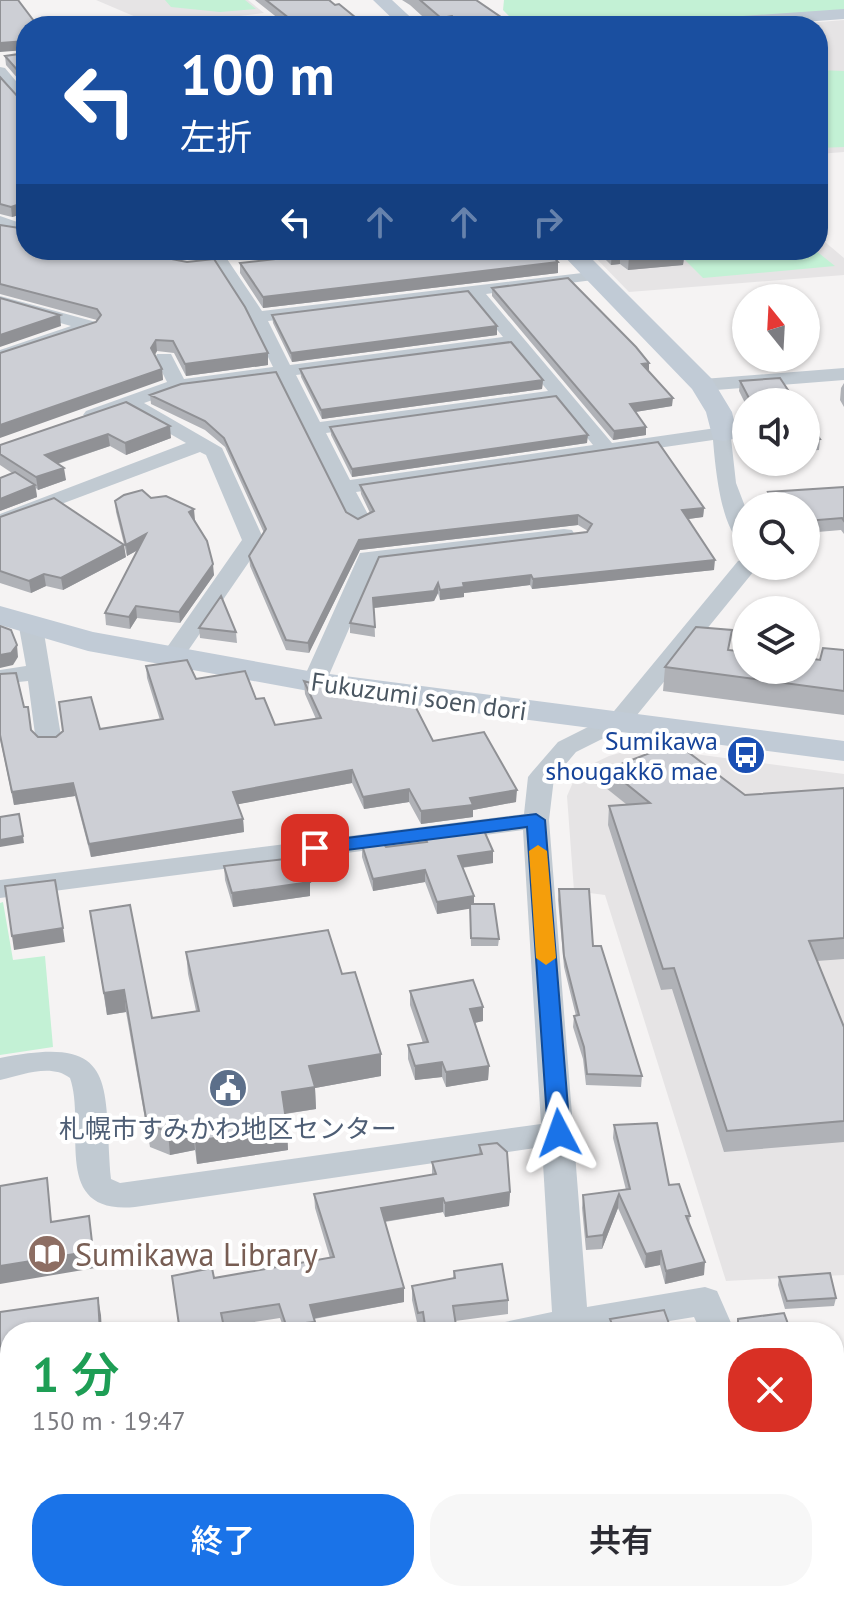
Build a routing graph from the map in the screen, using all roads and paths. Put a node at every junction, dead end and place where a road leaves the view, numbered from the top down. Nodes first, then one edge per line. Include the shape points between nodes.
1 (382, 0) edge
2 (844, 14) edge
3 (400, 16) edge
4 (815, 16) edge
5 (0, 71) edge
6 (16, 94) edge
7 (579, 260) edge
8 (225, 261) edge
9 (593, 275) junction
10 (473, 289) junction
11 (0, 301) edge
12 (257, 317) junction
13 (514, 341) junction
14 (0, 356) edge
15 (164, 358) edge
16 (283, 370) junction
17 (844, 374) edge
18 (178, 385) junction
19 (703, 385) junction
20 (560, 395) junction
21 (128, 402) junction
22 (71, 423) edge
23 (313, 429) junction
24 (723, 433) junction
25 (202, 444) junction
26 (606, 448) junction
27 (344, 487) junction
28 (732, 500) edge
29 (360, 520) edge
30 (0, 521) edge
31 (578, 534) edge
32 (735, 580) edge
33 (0, 615) edge
34 (31, 627) junction
35 (173, 656) junction
36 (39, 672) junction
37 (0, 677) edge
38 (314, 682) junction
39 (619, 721) junction
40 (49, 742) edge
41 (844, 751) edge
42 (536, 820) junction
43 (0, 889) edge
44 (0, 1069) edge
45 (559, 1133) junction
46 (571, 1322) edge
47 (597, 1322) edge
48 (714, 1322) edge

1 - 3 street
2 - 4 street
5 - 6 street
7 - 9 street
8 - 12 street
9 - 10 street
9 - 19 street
10 - 12 street
10 - 13 street
11 - 14 street via 90,326
12 - 16 street
13 - 16 street
13 - 20 street
15 - 18 street
16 - 18 street
16 - 23 street
17 - 19 street
18 - 21 street
19 - 24 street via 719,412
20 - 23 street
20 - 26 street
21 - 22 street
21 - 25 street
23 - 27 street
24 - 26 street
24 - 28 street
25 - 30 street
25 - 35 street via 215,452 253,540
26 - 27 street
27 - 29 street
31 - 38 street via 368,558
32 - 39 street
33 - 34 street, Fukuzumi soen dori
34 - 35 street, Fukuzumi soen dori
34 - 36 street
35 - 38 street, Fukuzumi soen dori
36 - 37 street
36 - 40 street
38 - 39 street, Fukuzumi soen dori
39 - 41 street, Fukuzumi soen dori
39 - 42 street via 567,747 541,777
42 - 43 street
42 - 45 street
44 - 45 street via 62,1060 81,1069 87,1081 95,1182 114,1196
45 - 46 street
47 - 48 street via 705,1301

